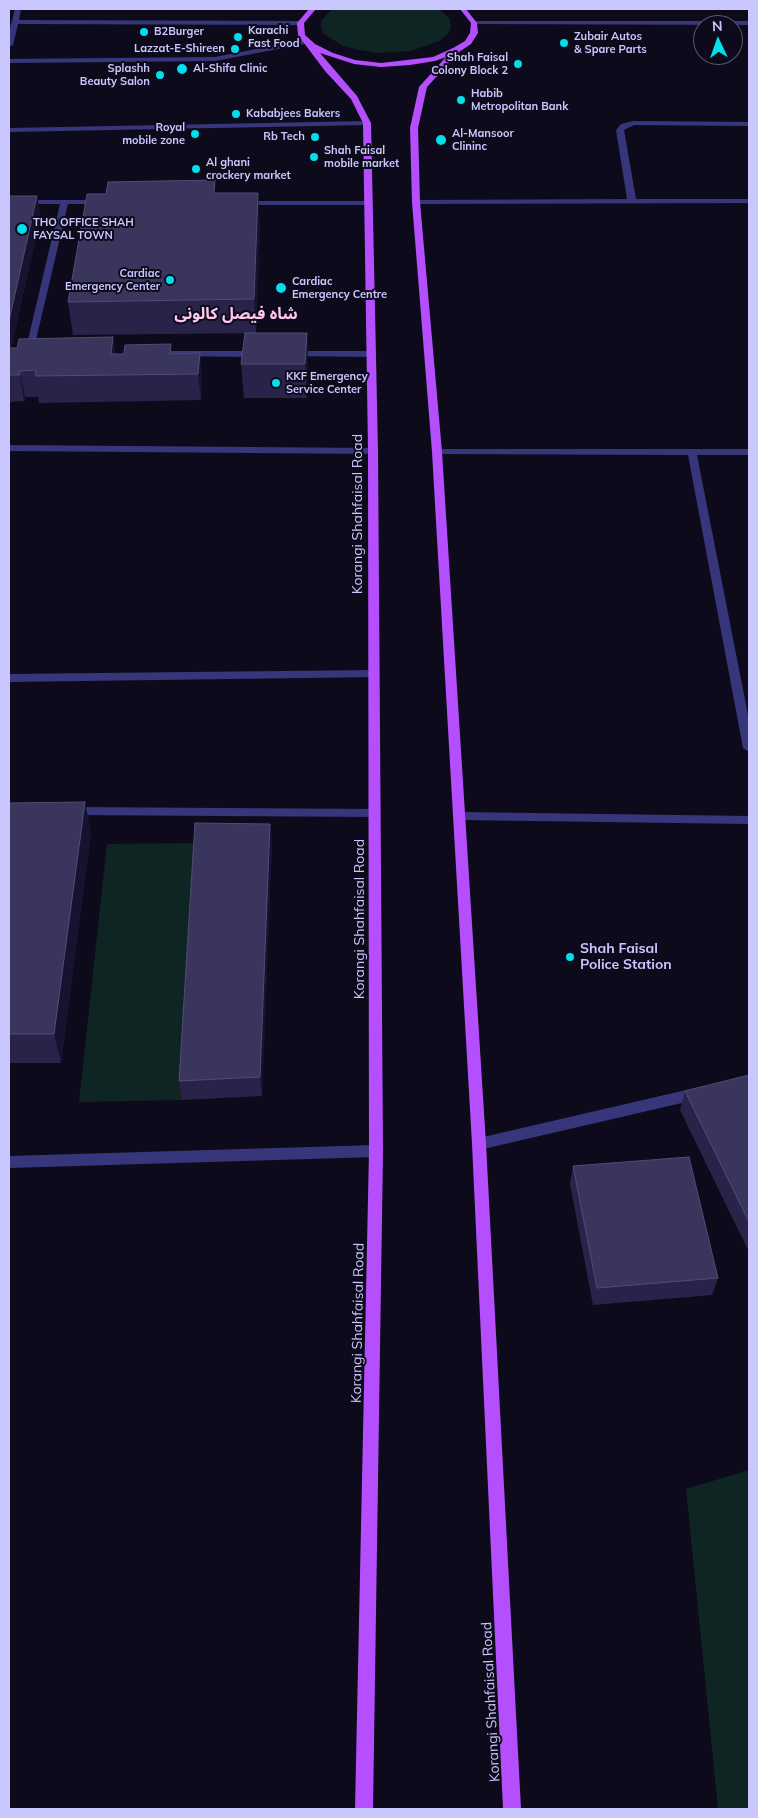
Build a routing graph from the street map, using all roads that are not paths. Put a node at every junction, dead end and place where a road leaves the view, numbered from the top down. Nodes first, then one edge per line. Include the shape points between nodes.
1 (18, 9) edge
2 (312, 9) edge
3 (464, 9) edge
4 (15, 22) junction
5 (300, 23) junction
6 (474, 23) junction
7 (749, 23) edge
8 (309, 43) junction
9 (9, 45) edge
10 (456, 50) junction
11 (9, 61) edge
12 (368, 123) junction
13 (749, 124) edge
14 (9, 130) edge
15 (749, 201) edge
16 (9, 202) edge
17 (65, 202) junction
18 (114, 202) edge
19 (232, 202) edge
20 (416, 202) junction
21 (632, 202) junction
22 (369, 203) junction
23 (42, 354) edge
24 (142, 354) edge
25 (272, 354) edge
26 (282, 354) edge
27 (371, 354) junction
28 (9, 448) edge
29 (373, 451) junction
30 (437, 452) junction
31 (692, 452) junction
32 (749, 452) edge
33 (374, 674) junction
34 (9, 678) edge
35 (749, 748) edge
36 (58, 811) edge
37 (375, 813) junction
38 (459, 816) junction
39 (749, 820) edge
40 (711, 1090) edge
41 (480, 1144) junction
42 (376, 1151) junction
43 (9, 1162) edge
44 (364, 1809) edge
45 (512, 1809) edge

1 - 4 street
2 - 5 main road
3 - 6 main road
4 - 5 street
4 - 9 street
5 - 8 main road, Korangi Shahfaisal Road via 302,35
6 - 7 street
6 - 10 main road, Korangi Shahfaisal Road via 474,33
8 - 10 main road via 330,56 381,65 427,60
8 - 11 street via 215,59
8 - 12 main road, Korangi Shahfaisal Road via 354,98
10 - 20 main road, Korangi Shahfaisal Road via 423,87 414,128
12 - 14 street
12 - 22 main road, Korangi Shahfaisal Road
13 - 21 street via 633,123 624,126 620,130
15 - 21 street
16 - 17 street
17 - 18 street
17 - 23 street via 31,344 32,350
19 - 22 street
20 - 21 street
20 - 30 main road, Korangi Shahfaisal Road
22 - 27 main road, Korangi Shahfaisal Road
24 - 25 street
26 - 27 street
27 - 29 main road, Korangi Shahfaisal Road
28 - 29 street
29 - 33 main road, Korangi Shahfaisal Road
30 - 31 street
30 - 38 main road, Korangi Shahfaisal Road
31 - 32 street
31 - 35 street
33 - 34 street
33 - 37 main road, Korangi Shahfaisal Road
36 - 37 street
37 - 42 main road, Korangi Shahfaisal Road
38 - 39 street
38 - 41 main road, Korangi Shahfaisal Road
40 - 41 street
41 - 45 main road, Korangi Shahfaisal Road
42 - 43 street
42 - 44 main road, Korangi Shahfaisal Road

